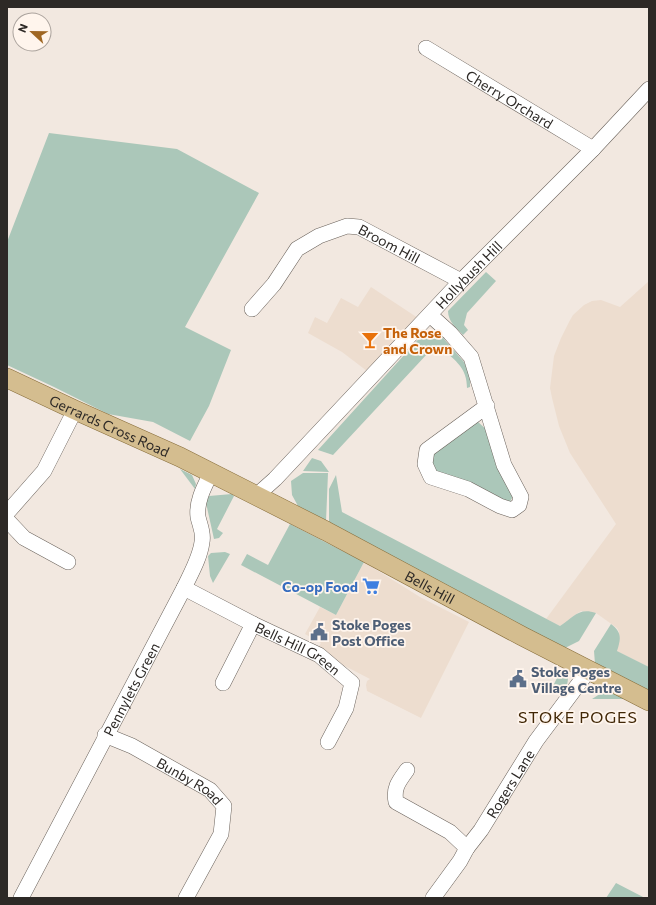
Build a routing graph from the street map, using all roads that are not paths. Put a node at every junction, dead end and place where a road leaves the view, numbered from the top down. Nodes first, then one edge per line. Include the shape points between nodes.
1 (426, 48) dead end
2 (649, 89) edge
3 (594, 149) junction
4 (461, 282) junction
5 (252, 310) dead end
6 (430, 315) junction
7 (7, 378) edge
8 (487, 406) junction
9 (75, 410) junction
10 (211, 473) junction
11 (256, 496) junction
12 (7, 513) edge
13 (7, 520) edge
14 (68, 562) dead end
15 (184, 588) junction
16 (253, 624) junction
17 (589, 670) junction
18 (223, 683) dead end
19 (649, 701) edge
20 (105, 735) junction
21 (328, 742) dead end
22 (407, 770) dead end
23 (467, 848) junction
24 (21, 898) edge
25 (186, 898) edge
26 (433, 898) edge

1 - 3 street, Cherry Orchard
2 - 3 street, Hollybush Hill
3 - 4 street, Hollybush Hill
4 - 5 street, Broom Hill via 359,227 347,226 319,236 297,249 274,284
4 - 6 street, Hollybush Hill
6 - 8 street via 471,357
6 - 11 street, Hollybush Hill
7 - 9 main road, Gerrards Cross Road
8 - 8 street via 504,465 521,497 519,505 512,510 431,477 425,464 427,450
9 - 10 main road, Gerrards Cross Road
9 - 12 street via 44,471
10 - 11 main road, Bells Hill
10 - 15 street, Pennylets Green via 198,505 203,540 201,551
11 - 17 main road, Bells Hill
13 - 14 street via 24,538
15 - 16 street, Bells Hill Green
15 - 20 street, Pennylets Green
16 - 18 street
16 - 21 street, Bells Hill Green via 319,655 352,683 346,708
17 - 19 main road, Bells Hill
17 - 23 street, Rogers Lane via 536,741 481,830
20 - 24 street, Pennylets Green
20 - 25 street, Bunby Road via 132,746 210,790 224,806 221,834
22 - 23 street via 394,793 396,802 450,832
23 - 26 street, Rogers Lane

